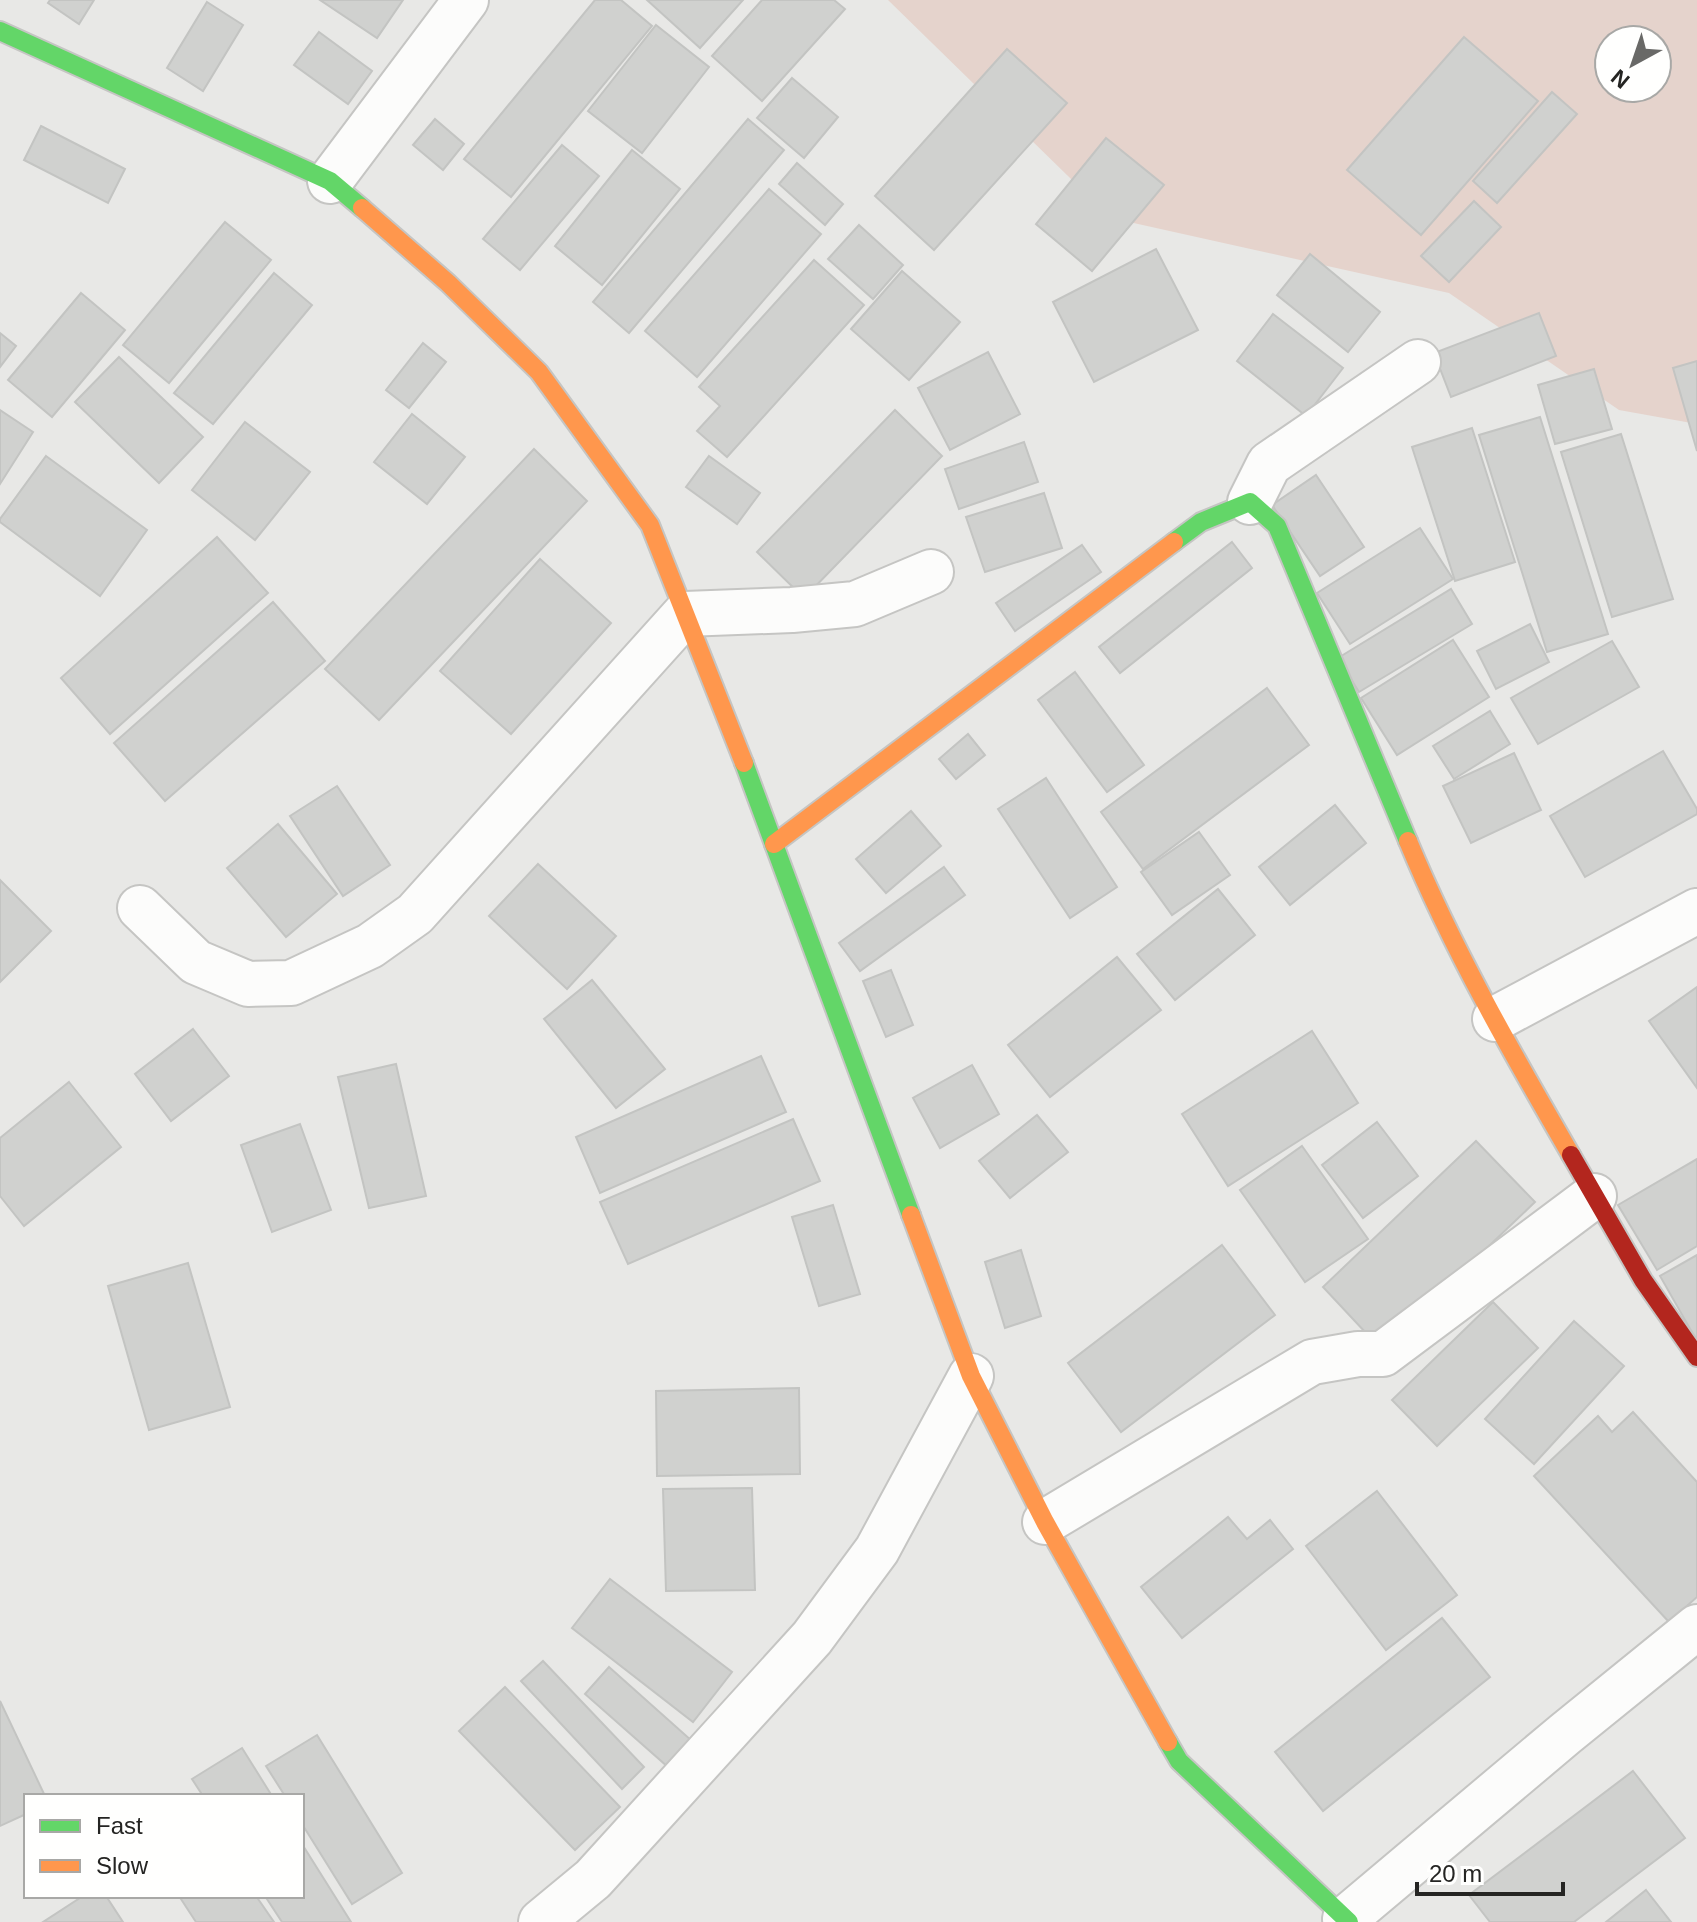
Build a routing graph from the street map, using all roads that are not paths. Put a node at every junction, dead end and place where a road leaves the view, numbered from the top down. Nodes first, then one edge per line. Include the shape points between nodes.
1 (466, 0) edge
2 (0, 31) edge
3 (330, 181) junction
4 (1418, 362) dead end
5 (1250, 502) junction
6 (931, 572) dead end
7 (685, 614) junction
8 (774, 844) junction
9 (140, 908) dead end
10 (1697, 911) edge
11 (1495, 1019) junction
12 (1594, 1196) junction
13 (1697, 1357) edge
14 (971, 1376) junction
15 (1045, 1522) junction
16 (1697, 1627) edge
17 (1347, 1920) edge
18 (541, 1922) edge

1 - 3 street
2 - 3 street
3 - 7 street via 448,283 539,372 650,525
4 - 5 street via 1269,464
5 - 8 street via 1201,522
5 - 11 street via 1277,526 1432,899
6 - 7 street via 855,604
7 - 8 street
7 - 9 street via 415,914 370,946 291,983 248,984 196,962
8 - 14 street
10 - 11 street
11 - 12 street
12 - 13 street
12 - 15 street via 1383,1354 1312,1362
14 - 15 street
14 - 18 street via 877,1550 812,1638 593,1879
15 - 17 street via 1179,1761
16 - 17 street

